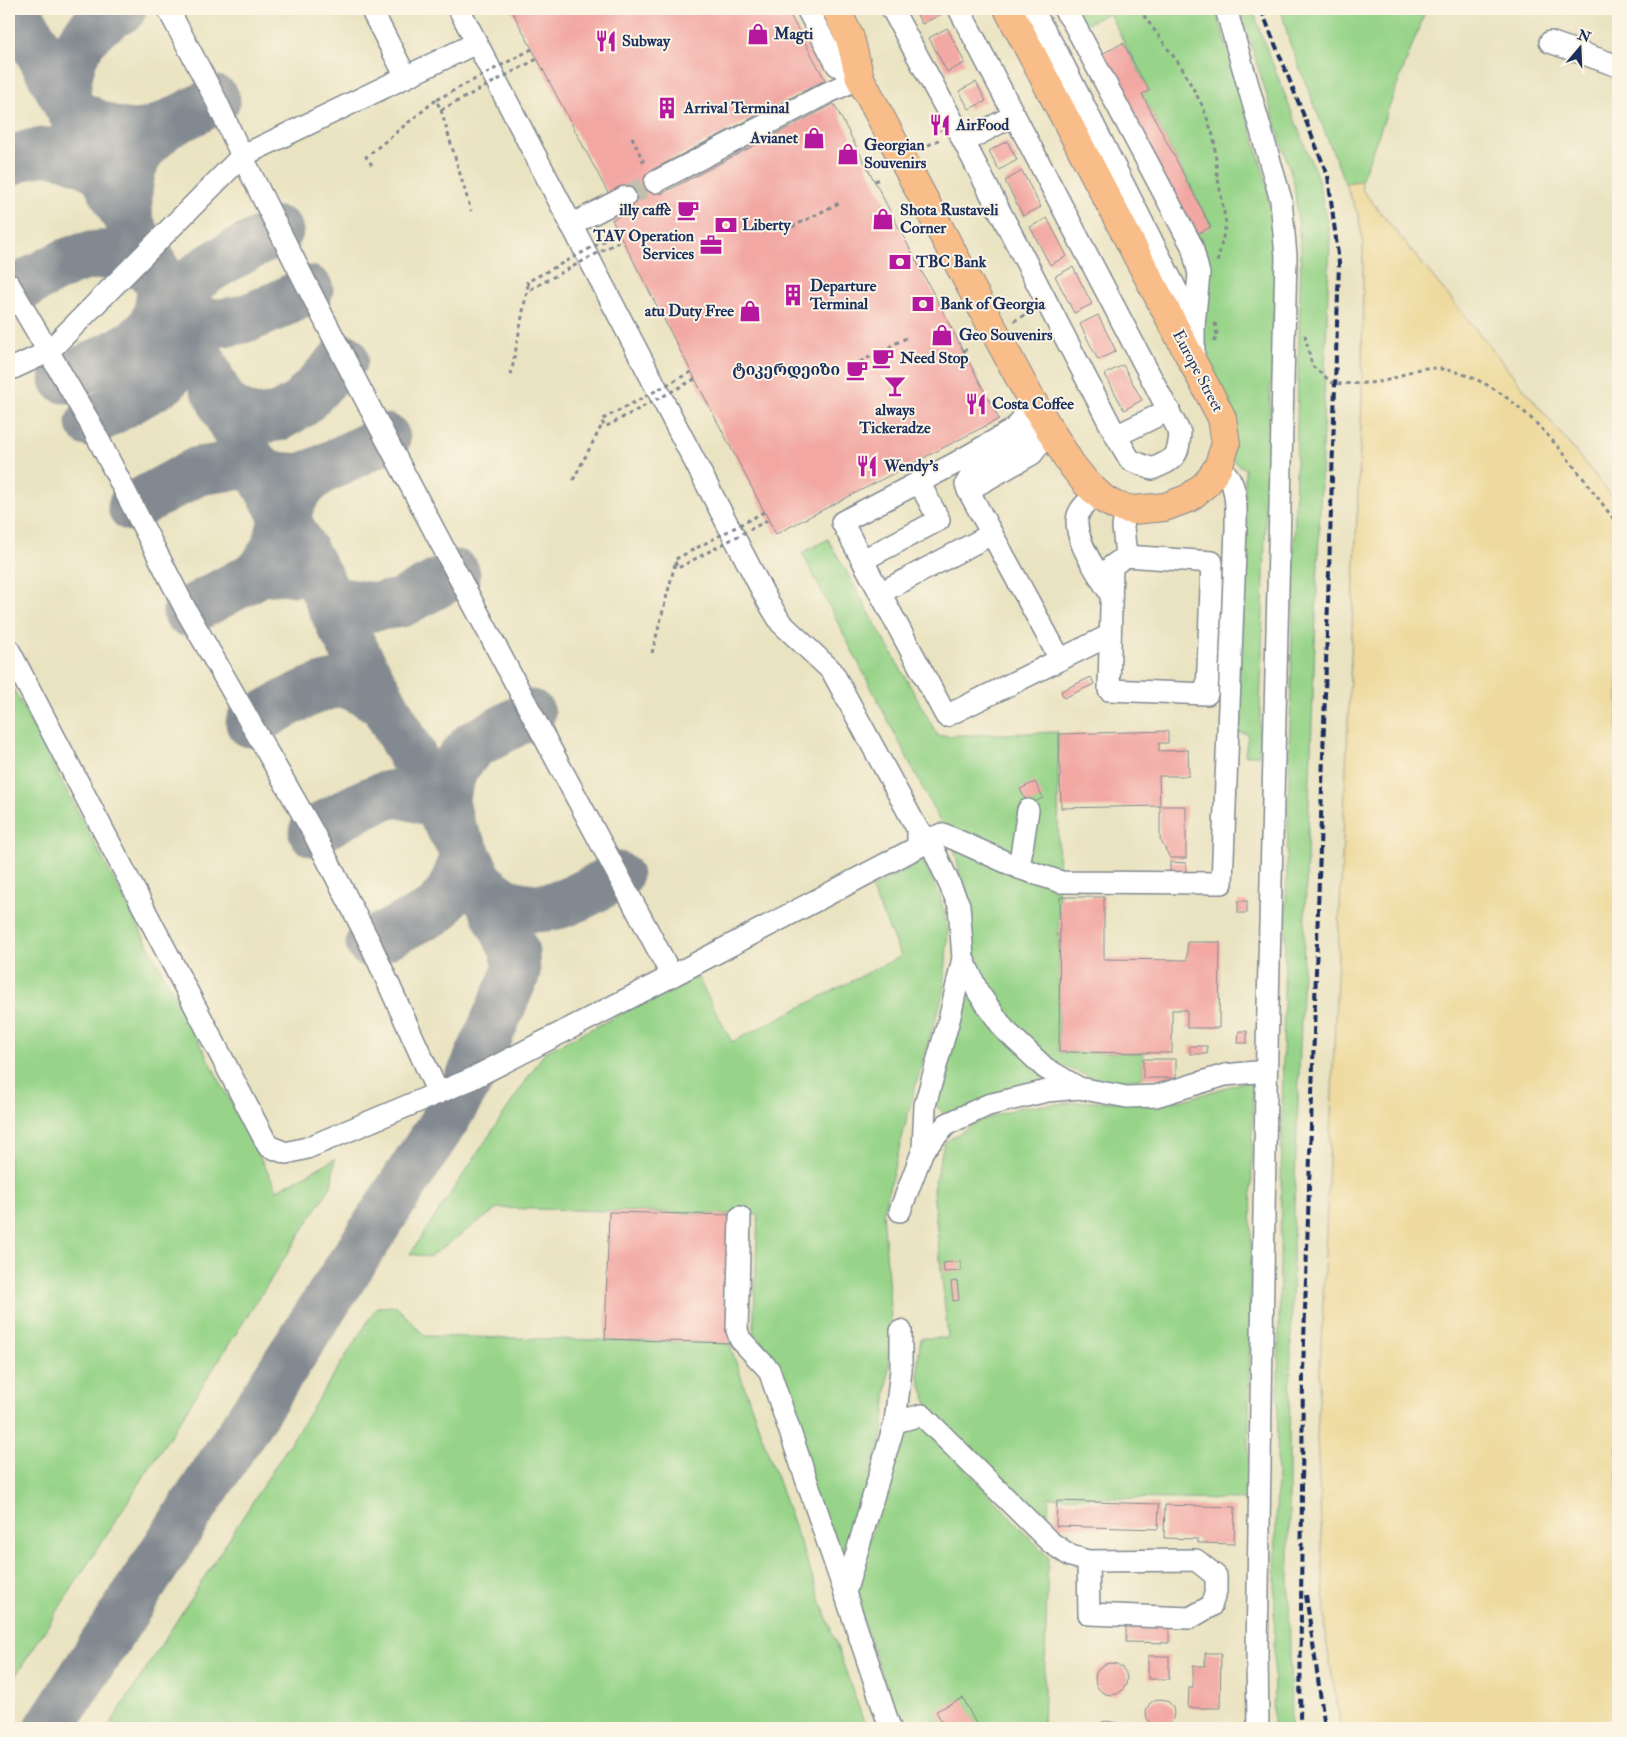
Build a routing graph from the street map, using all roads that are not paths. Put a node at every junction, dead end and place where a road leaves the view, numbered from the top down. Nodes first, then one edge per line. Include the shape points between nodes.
1 (168, 9) edge
2 (371, 9) edge
3 (458, 9) edge
4 (807, 9) edge
5 (836, 9) edge
6 (892, 9) edge
7 (959, 9) edge
8 (1008, 9) edge
9 (1032, 9) edge
10 (1064, 9) edge
11 (1226, 9) edge
12 (476, 42) junction
13 (1550, 42) dead end
14 (1618, 66) edge
15 (406, 77) junction
16 (860, 78) junction
17 (1014, 115) junction
18 (964, 142) junction
19 (242, 156) junction
20 (652, 176) tunnel mouth
21 (625, 197) tunnel mouth
22 (571, 225) junction
23 (9, 284) edge
24 (1194, 325) junction
25 (48, 352) junction
26 (1194, 363) junction
27 (9, 370) edge
28 (1038, 410) junction
29 (1169, 410) junction
30 (1116, 436) junction
31 (1218, 468) junction
32 (919, 482) junction
33 (1109, 501) junction
34 (992, 534) junction
35 (863, 560) junction
36 (1119, 561) junction
37 (880, 593) junction
38 (1111, 595) junction
39 (1110, 635) junction
40 (9, 650) edge
41 (1060, 659) junction
42 (1028, 810) dead end
43 (924, 835) junction
44 (1019, 868) junction
45 (963, 958) junction
46 (672, 976) junction
47 (1266, 1072) junction
48 (1079, 1088) junction
49 (438, 1093) junction
50 (923, 1150) junction
51 (900, 1211) dead end
52 (740, 1217) dead end
53 (901, 1331) dead end
54 (901, 1370) junction
55 (922, 1415) junction
56 (895, 1422) junction
57 (1088, 1561) junction
58 (845, 1593) junction
59 (890, 1728) edge
60 (1258, 1728) edge

1 - 19 street
2 - 15 street
3 - 12 street
4 - 16 street via 837,65
5 - 16 main road via 850,38
6 - 18 street
7 - 17 street
8 - 26 main road, Europe Street
9 - 24 street via 1057,52
10 - 24 street via 1192,246 1199,274
11 - 47 street via 1281,200 1286,256
12 - 15 street
12 - 22 street
13 - 14 street
15 - 19 street
16 - 20 street
16 - 28 main road
17 - 18 street
17 - 29 street
18 - 30 street
19 - 25 street
19 - 46 street via 456,574
21 - 22 street
22 - 43 street via 766,600 781,623 832,671
23 - 25 street
24 - 26 street
25 - 27 street
25 - 49 street via 90,422 187,612 313,832 370,943
26 - 31 main road, Europe Street via 1222,418 1226,444
28 - 32 street via 1025,413 1011,431
28 - 33 main road via 1071,464
28 - 34 street via 1025,440 975,469 966,484
29 - 30 street
29 - 30 street via 1180,433 1178,450 1171,461 1152,469 1130,460
31 - 33 main road, Europe Street via 1207,483 1189,498 1165,507 1133,510
31 - 44 street via 1231,479 1236,494 1222,882 1061,882
32 - 35 street via 939,520
32 - 35 street via 842,522
33 - 36 street via 1123,527
33 - 36 street via 1093,513 1089,523 1102,551
33 - 38 street via 1079,512 1077,521 1085,550
34 - 37 street
34 - 41 street
35 - 37 street
36 - 38 street
36 - 39 street via 1212,562 1207,694 1109,690
37 - 41 street via 946,716
38 - 39 street
39 - 41 street
40 - 49 street via 268,1146 286,1154 307,1148
42 - 44 street
43 - 44 street via 943,834
43 - 45 street via 959,905
43 - 46 street via 918,847
45 - 48 street via 978,992 1004,1029 1045,1068
45 - 50 street via 924,1105
46 - 49 street
47 - 48 street via 1224,1076 1156,1096 1127,1097
47 - 60 street
48 - 50 street via 1048,1091 988,1105 947,1124
50 - 51 street
52 - 58 street via 737,1330 740,1339 769,1370
53 - 54 street
54 - 55 street
54 - 56 street
55 - 56 street
55 - 57 street via 1050,1542 1070,1556
56 - 58 street
57 - 57 street via 1196,1560 1216,1576 1216,1591 1210,1606 1190,1618 1089,1614
58 - 59 street

